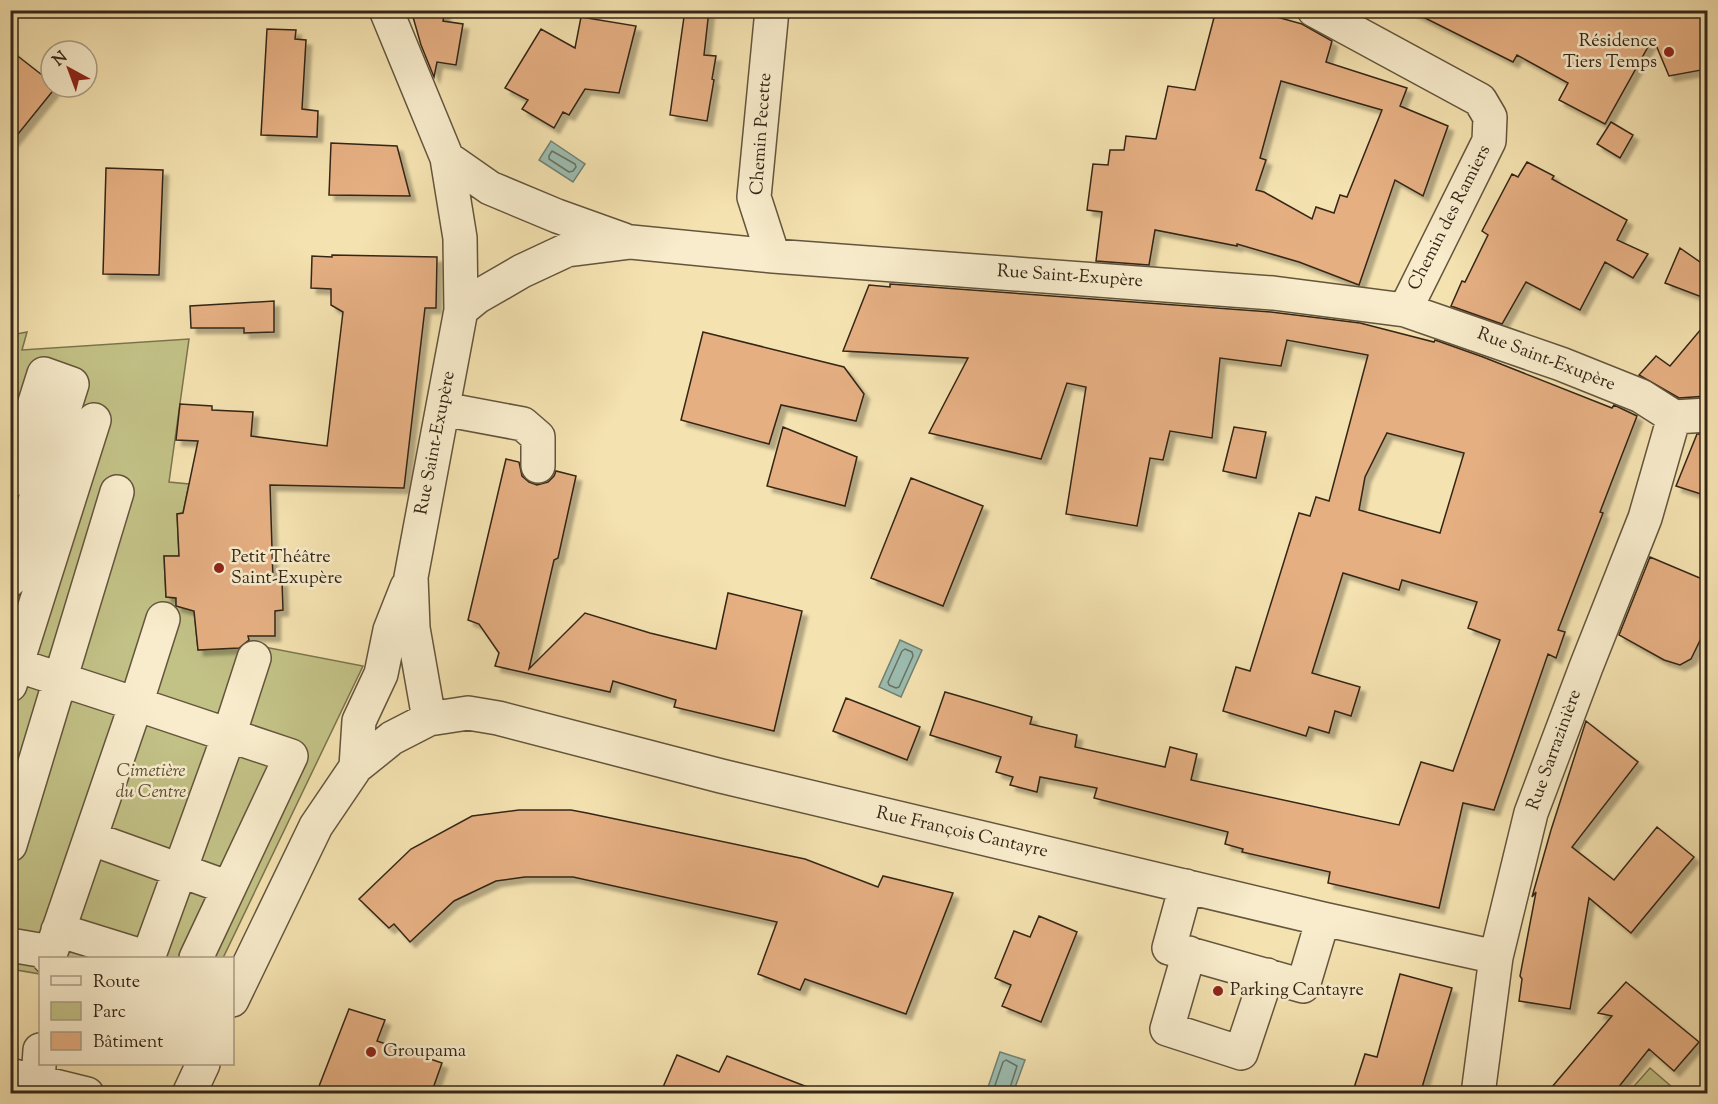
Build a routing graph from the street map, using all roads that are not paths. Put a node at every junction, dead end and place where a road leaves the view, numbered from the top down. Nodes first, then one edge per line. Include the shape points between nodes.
1 (386, 10) edge
2 (772, 10) edge
3 (1314, 10) edge
4 (447, 158) junction
5 (632, 242) junction
6 (773, 256) junction
7 (461, 310) junction
8 (1405, 310) junction
9 (442, 409) junction
10 (1707, 415) edge
11 (1674, 417) junction
12 (94, 420) dead end
13 (538, 466) dead end
14 (10, 481) edge
15 (117, 492) dead end
16 (411, 577) junction
17 (10, 580) edge
18 (163, 619) dead end
19 (254, 658) dead end
20 (13, 671) edge
21 (61, 680) junction
22 (136, 704) junction
23 (429, 720) junction
24 (229, 735) junction
25 (356, 767) junction
26 (90, 838) junction
27 (10, 845) edge
28 (180, 869) junction
29 (1186, 886) junction
30 (229, 888) junction
31 (1323, 919) junction
32 (10, 945) edge
33 (53, 947) edge
34 (1189, 953) junction
35 (139, 957) edge
36 (148, 957) edge
37 (196, 957) edge
38 (1496, 957) junction
39 (1267, 975) junction
40 (234, 996) edge
41 (39, 1052) edge
42 (203, 1065) edge
43 (24, 1078) edge
44 (87, 1094) edge
45 (189, 1094) edge
46 (1478, 1094) edge

1 - 4 street, Rue Saint-Exupère
2 - 6 street, Chemin Pecette via 754,197
3 - 8 street, Chemin des Ramiers via 1480,100 1490,117 1490,141
4 - 5 street via 490,188
4 - 7 street, Rue Saint-Exupère via 460,238
5 - 6 street, Rue Saint-Exupère
5 - 7 street, Rue Saint-Exupère via 567,250 522,271
6 - 8 street, Rue Saint-Exupère via 1273,293
7 - 9 street, Rue Saint-Exupère
8 - 11 street, Rue Saint-Exupère via 1561,364 1641,396
9 - 13 street via 524,424 538,437
9 - 16 street, Rue Saint-Exupère
10 - 11 street
11 - 38 street, Rue Sarrazinière via 1646,518 1532,813
12 - 20 street
14 - 17 street via 44,374 72,384
15 - 21 street
16 - 23 street, Rue Saint-Exupère via 413,628
16 - 25 street, Rue Saint-Exupère via 390,630 381,674 359,721
18 - 22 street
19 - 24 street
20 - 21 street
21 - 22 street
21 - 27 street
22 - 24 street
22 - 26 street
23 - 25 street via 392,738
23 - 29 street, Rue François Cantayre via 468,713 498,718 721,776
24 - 28 street
24 - 30 street via 291,756
25 - 40 street via 316,826
26 - 28 street
26 - 33 street
28 - 30 street
28 - 36 street
29 - 31 street, Rue François Cantayre
29 - 34 street via 1169,948
30 - 37 street
31 - 38 street, Rue François Cantayre
31 - 39 street via 1304,986
32 - 33 street
33 - 35 street
34 - 39 street
34 - 39 street via 1167,1029 1241,1053
38 - 46 street, Rue Sarrazinière
41 - 43 street
42 - 45 street
43 - 44 street

